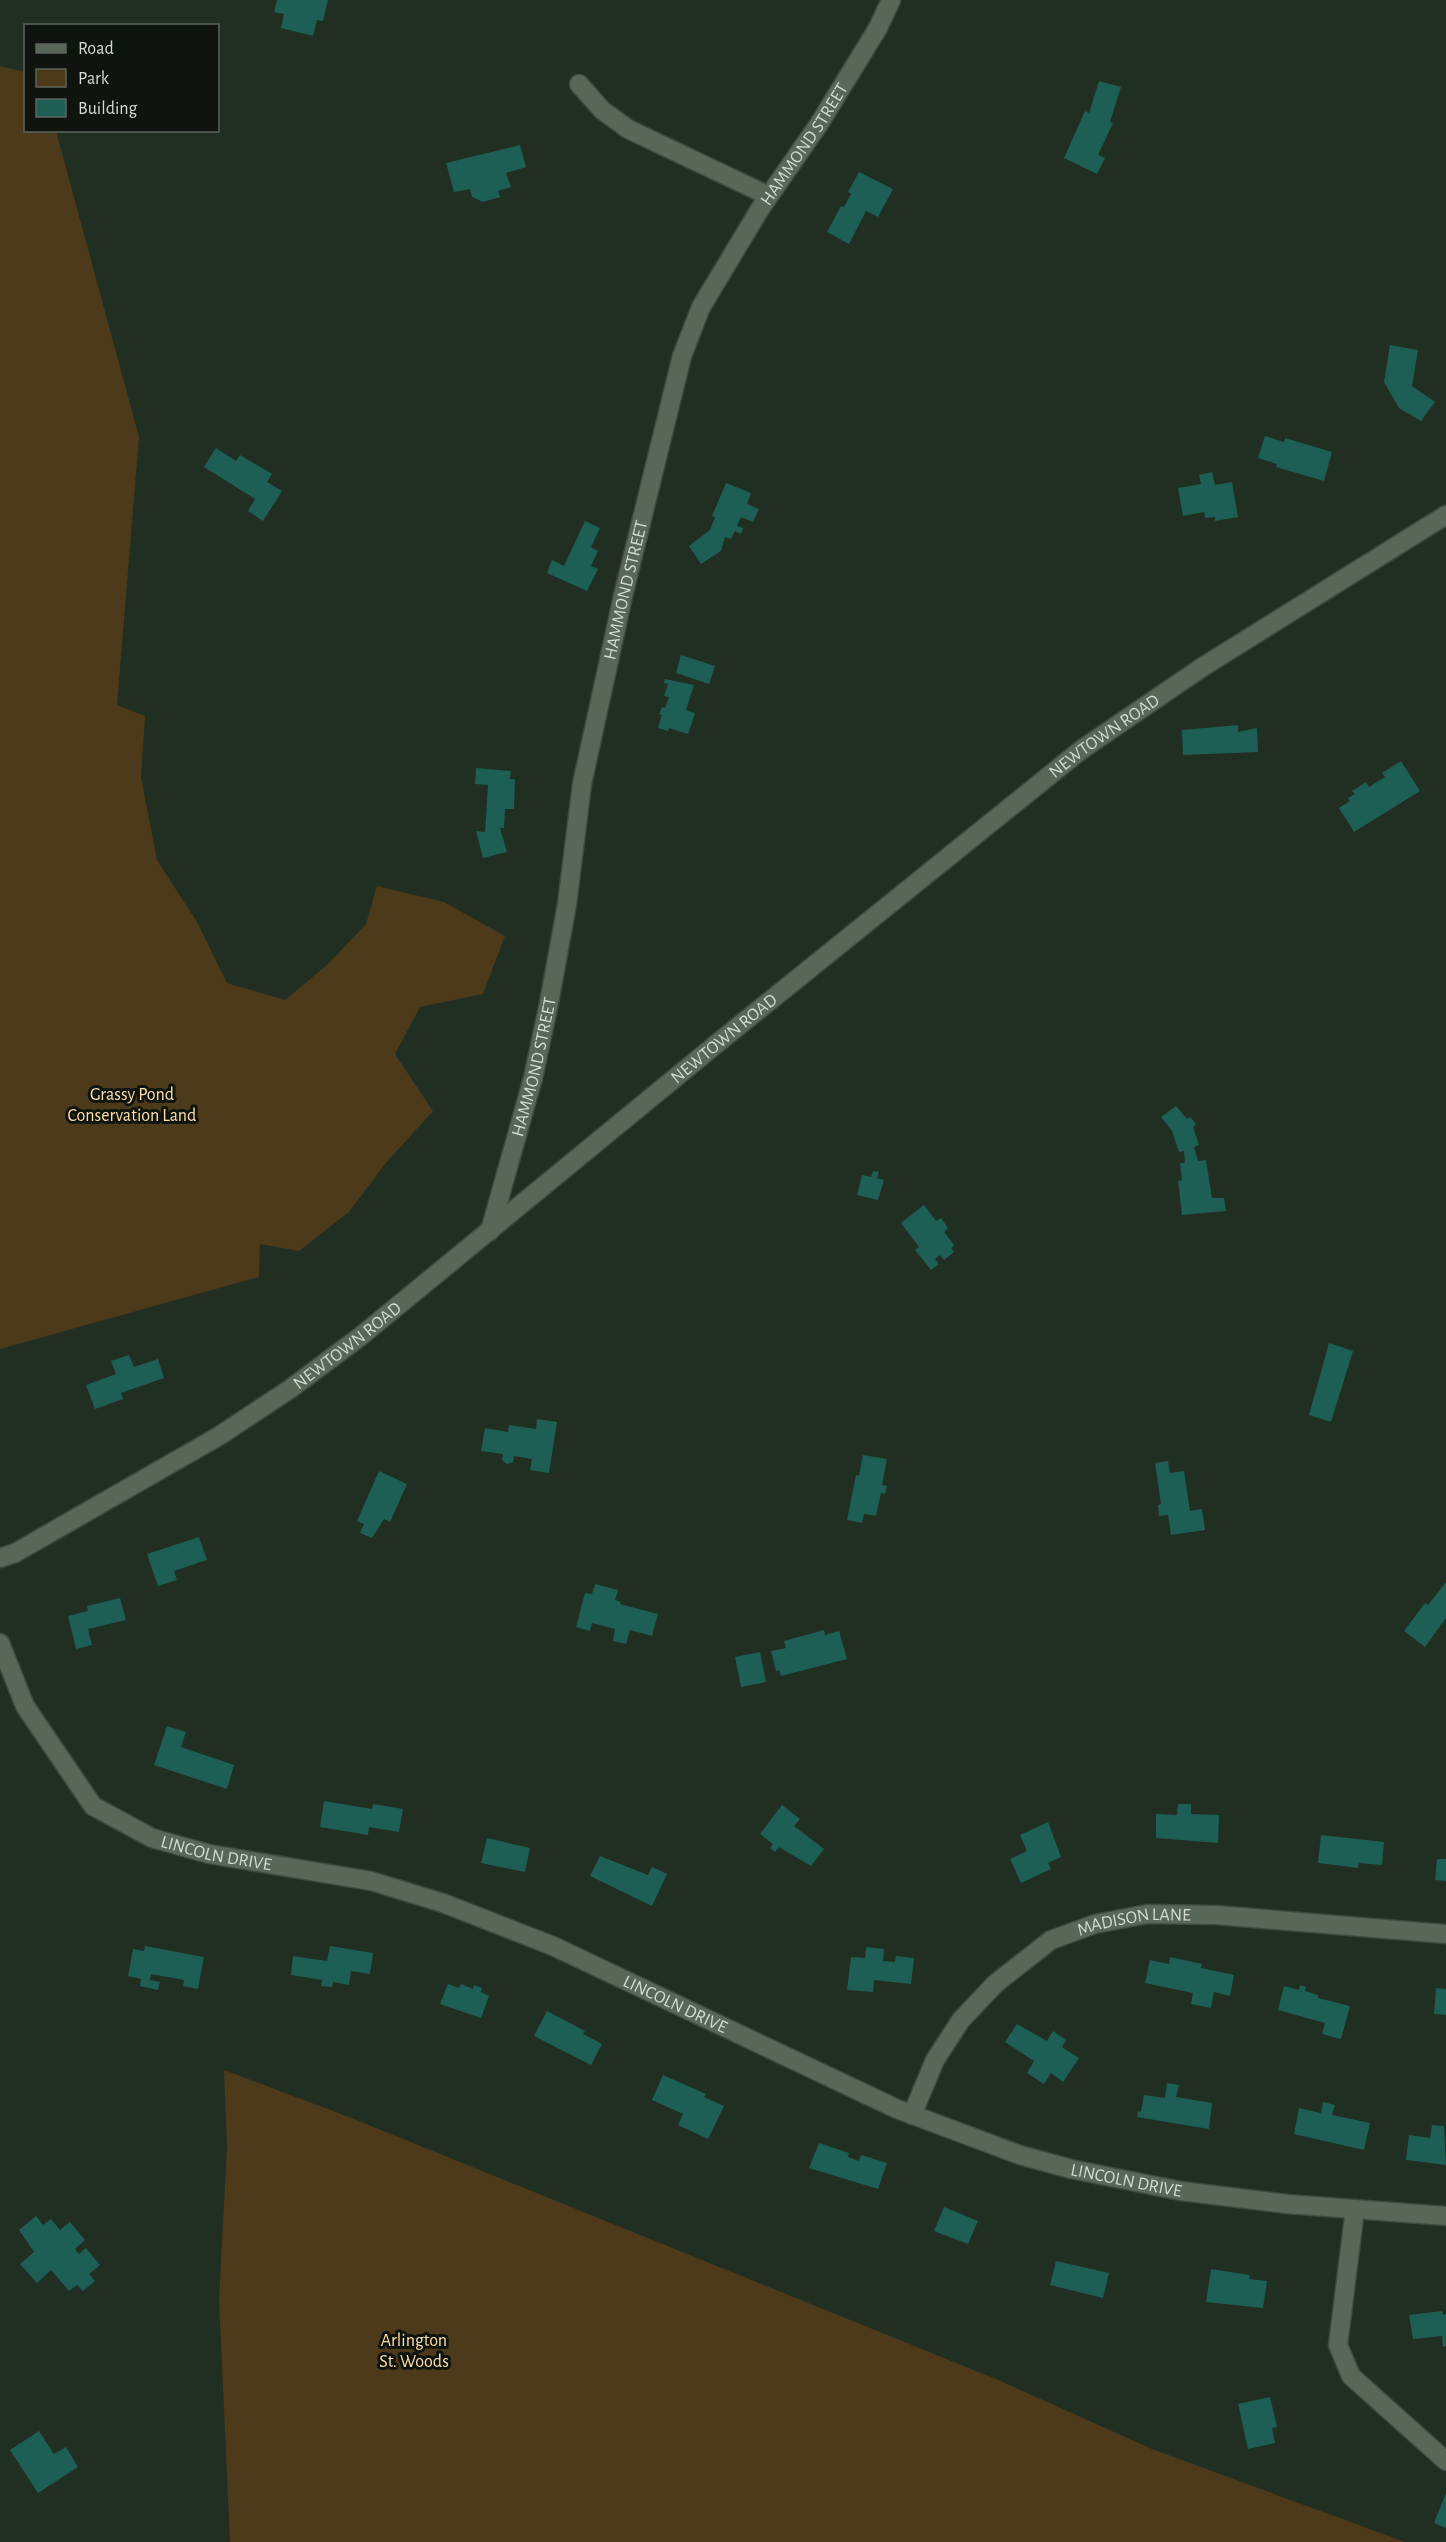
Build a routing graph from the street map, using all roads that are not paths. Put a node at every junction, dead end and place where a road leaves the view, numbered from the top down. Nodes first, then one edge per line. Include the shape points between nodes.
1 (891, 0) edge
2 (579, 84) dead end
3 (769, 196) junction
4 (1446, 516) edge
5 (490, 1231) junction
6 (0, 1558) edge
7 (0, 1643) edge
8 (1446, 1934) edge
9 (912, 2115) junction
10 (1355, 2209) junction
11 (1446, 2216) edge
12 (1446, 2461) edge

1 - 3 street, HAMMOND STREET via 819,124
2 - 3 street via 602,110 628,129
3 - 5 street, HAMMOND STREET via 701,307 682,356 582,784 567,904 533,1078
4 - 5 street, NEWTOWN ROAD via 1201,668 1082,750
5 - 6 street, NEWTOWN ROAD via 290,1389 219,1436
7 - 9 street, LINCOLN DRIVE via 25,1706 93,1806 152,1838 209,1854 371,1881 443,1903 553,1946
8 - 9 street, MADISON LANE via 1216,1915 1147,1914 1084,1928 1042,1946 995,1984 961,2019 935,2060
9 - 10 street, LINCOLN DRIVE via 1020,2155 1071,2169 1181,2191
10 - 11 street, LINCOLN DRIVE
10 - 12 street via 1338,2345 1340,2355 1351,2376

